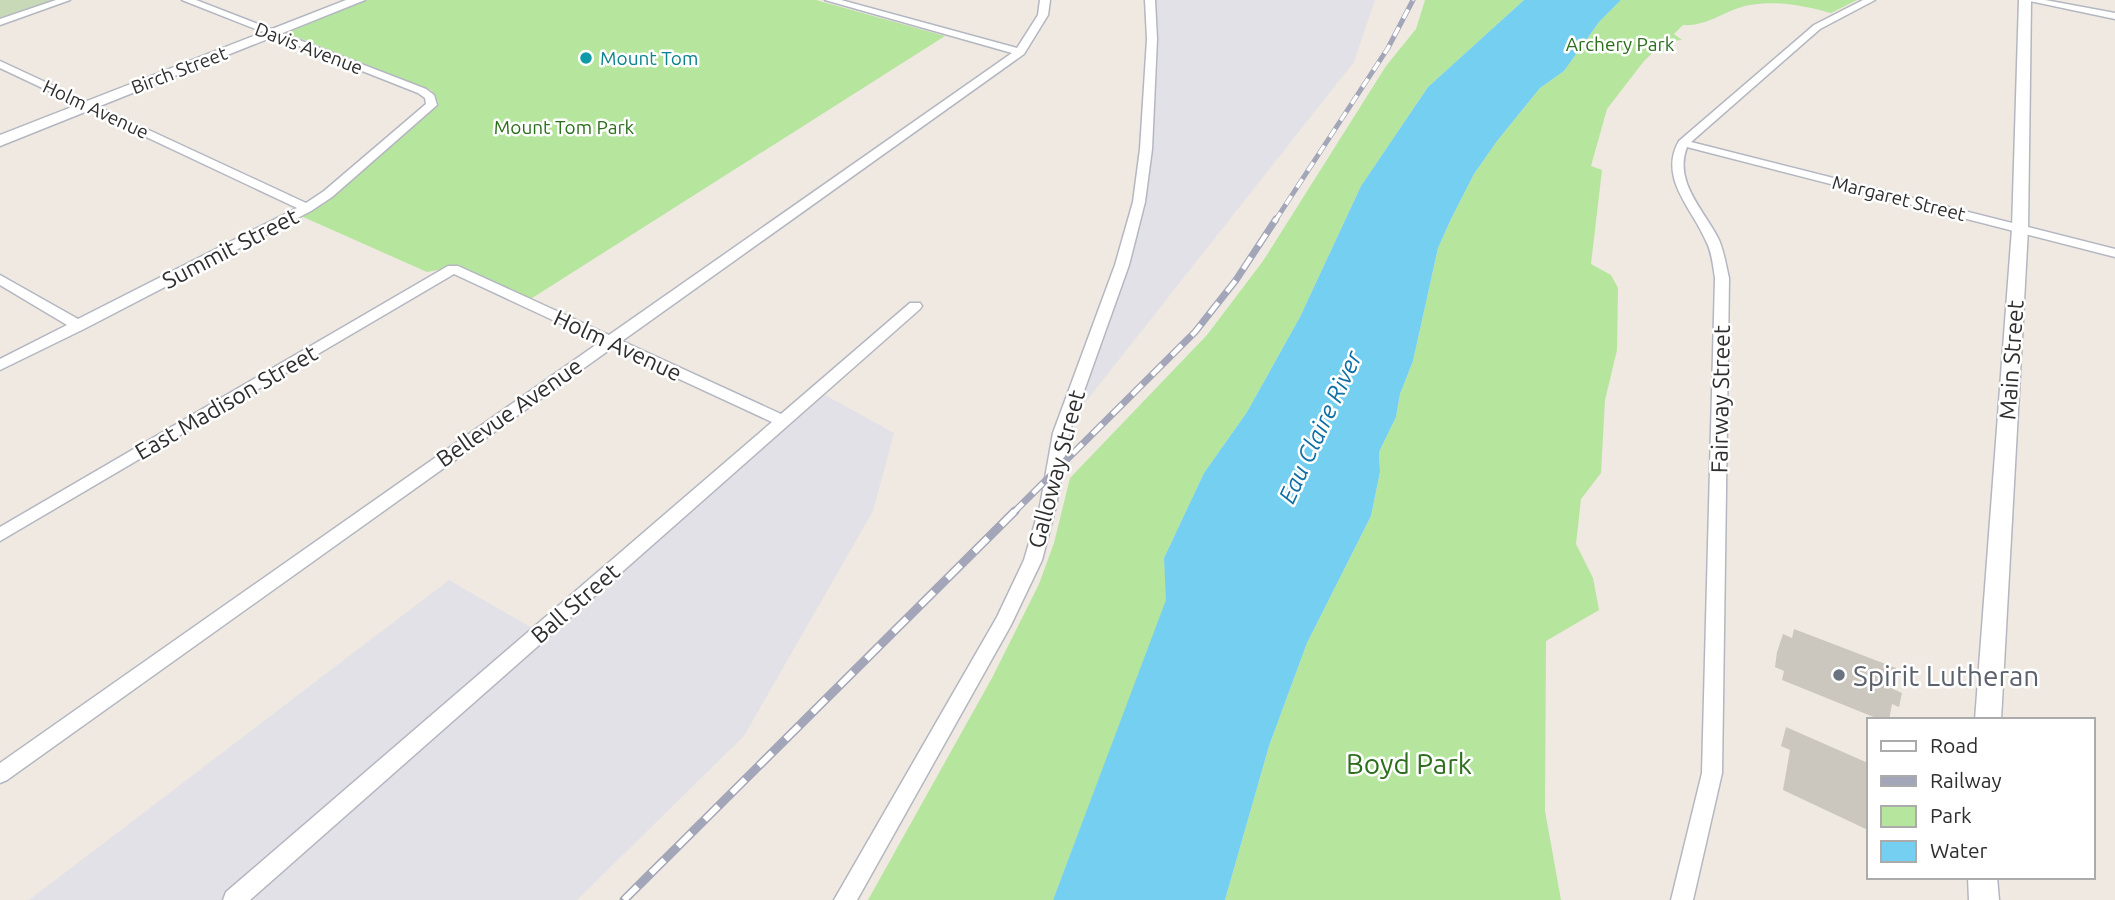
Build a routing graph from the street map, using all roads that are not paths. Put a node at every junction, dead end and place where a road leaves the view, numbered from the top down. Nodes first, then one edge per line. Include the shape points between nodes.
1 (65, 0) edge
2 (187, 0) edge
3 (358, 0) edge
4 (830, 0) edge
5 (1045, 0) edge
6 (1150, 0) edge
7 (1870, 0) edge
8 (2027, 0) edge
9 (2115, 16) edge
10 (0, 22) edge
11 (272, 34) junction
12 (1020, 52) junction
13 (0, 64) edge
14 (430, 97) joint
15 (88, 106) junction
16 (0, 141) edge
17 (1683, 143) junction
18 (307, 208) junction
19 (2020, 229) junction
20 (2115, 253) edge
21 (453, 269) joint
22 (0, 279) edge
23 (915, 306) dead end
24 (79, 326) junction
25 (609, 341) junction
26 (0, 365) edge
27 (783, 421) junction
28 (0, 536) edge
29 (1989, 718) edge
30 (0, 774) edge
31 (1982, 879) edge
32 (234, 900) edge
33 (845, 900) edge
34 (1682, 900) edge
35 (1984, 900) edge

1 - 10 street
2 - 11 street, Davis Avenue
3 - 11 main road, Birch Street
4 - 12 street
5 - 12 street via 1043,15
6 - 33 street, Galloway Street via 1152,39 1139,202 1122,265 1061,433 1033,560 1005,620
7 - 17 street via 1817,27
8 - 9 street
8 - 19 street, Main Street
11 - 14 street, Davis Avenue
11 - 15 main road, Birch Street
12 - 25 street, Bellevue Avenue
13 - 15 street, Holm Avenue
14 - 18 street, Summit Street via 432,106
15 - 16 main road, Birch Street
15 - 18 street, Holm Avenue
17 - 19 street, Margaret Street
17 - 34 street, Fairway Street via 1675,166 1713,241 1722,278 1712,772
18 - 24 street, Summit Street
19 - 20 street, Margaret Street
19 - 29 street, Main Street
21 - 25 street, Holm Avenue
21 - 28 street, East Madison Street
22 - 24 street
23 - 27 street, Ball Street
24 - 26 street, Summit Street
25 - 27 street, Holm Avenue
25 - 30 street, Bellevue Avenue
27 - 32 street, Ball Street
31 - 35 street

